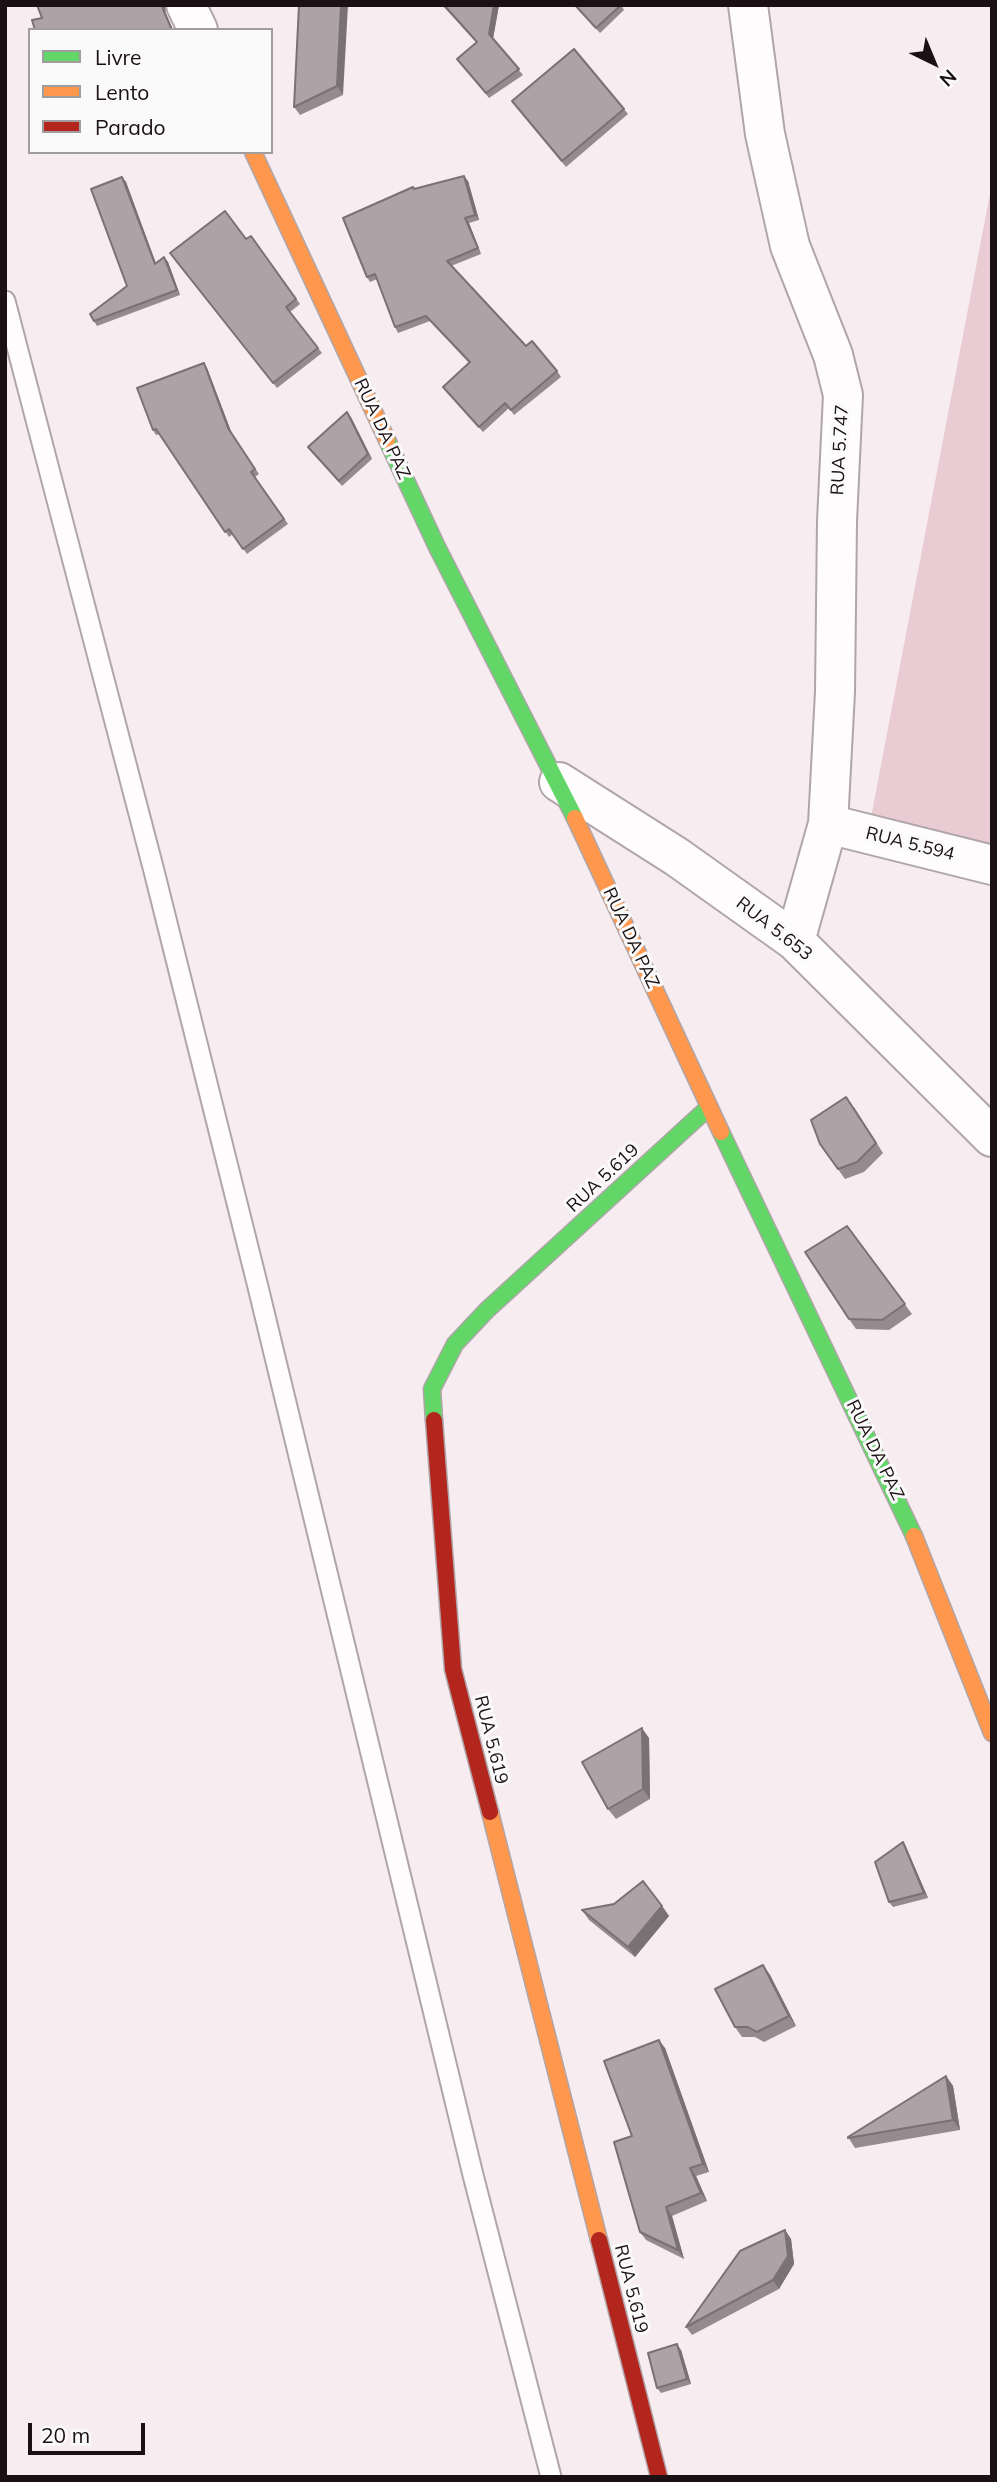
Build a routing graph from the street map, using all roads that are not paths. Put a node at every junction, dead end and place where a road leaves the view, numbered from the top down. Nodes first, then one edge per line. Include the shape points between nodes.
1 (186, 5) edge
2 (748, 5) edge
3 (197, 28) edge
4 (254, 154) edge
5 (5, 301) edge
6 (559, 782) junction
7 (828, 824) junction
8 (992, 865) edge
9 (795, 941) junction
10 (709, 1107) junction
11 (992, 1137) edge
12 (992, 1732) edge
13 (551, 2477) edge
14 (659, 2477) edge

1 - 3 street
2 - 7 street, RUA 5.747 via 765,134 790,246 833,355 843,395
4 - 6 street, RUA DA PAZ via 437,547
5 - 13 lane via 258,1287 463,2135
6 - 9 street, RUA 5.653 via 677,857
6 - 10 street, RUA DA PAZ
7 - 8 street, RUA 5.594
7 - 9 street, RUA 5.747
9 - 11 street, RUA 5.653
10 - 12 street, RUA DA PAZ via 904,1512
10 - 14 street, RUA 5.619 via 487,1310 455,1344 432,1389 453,1669

